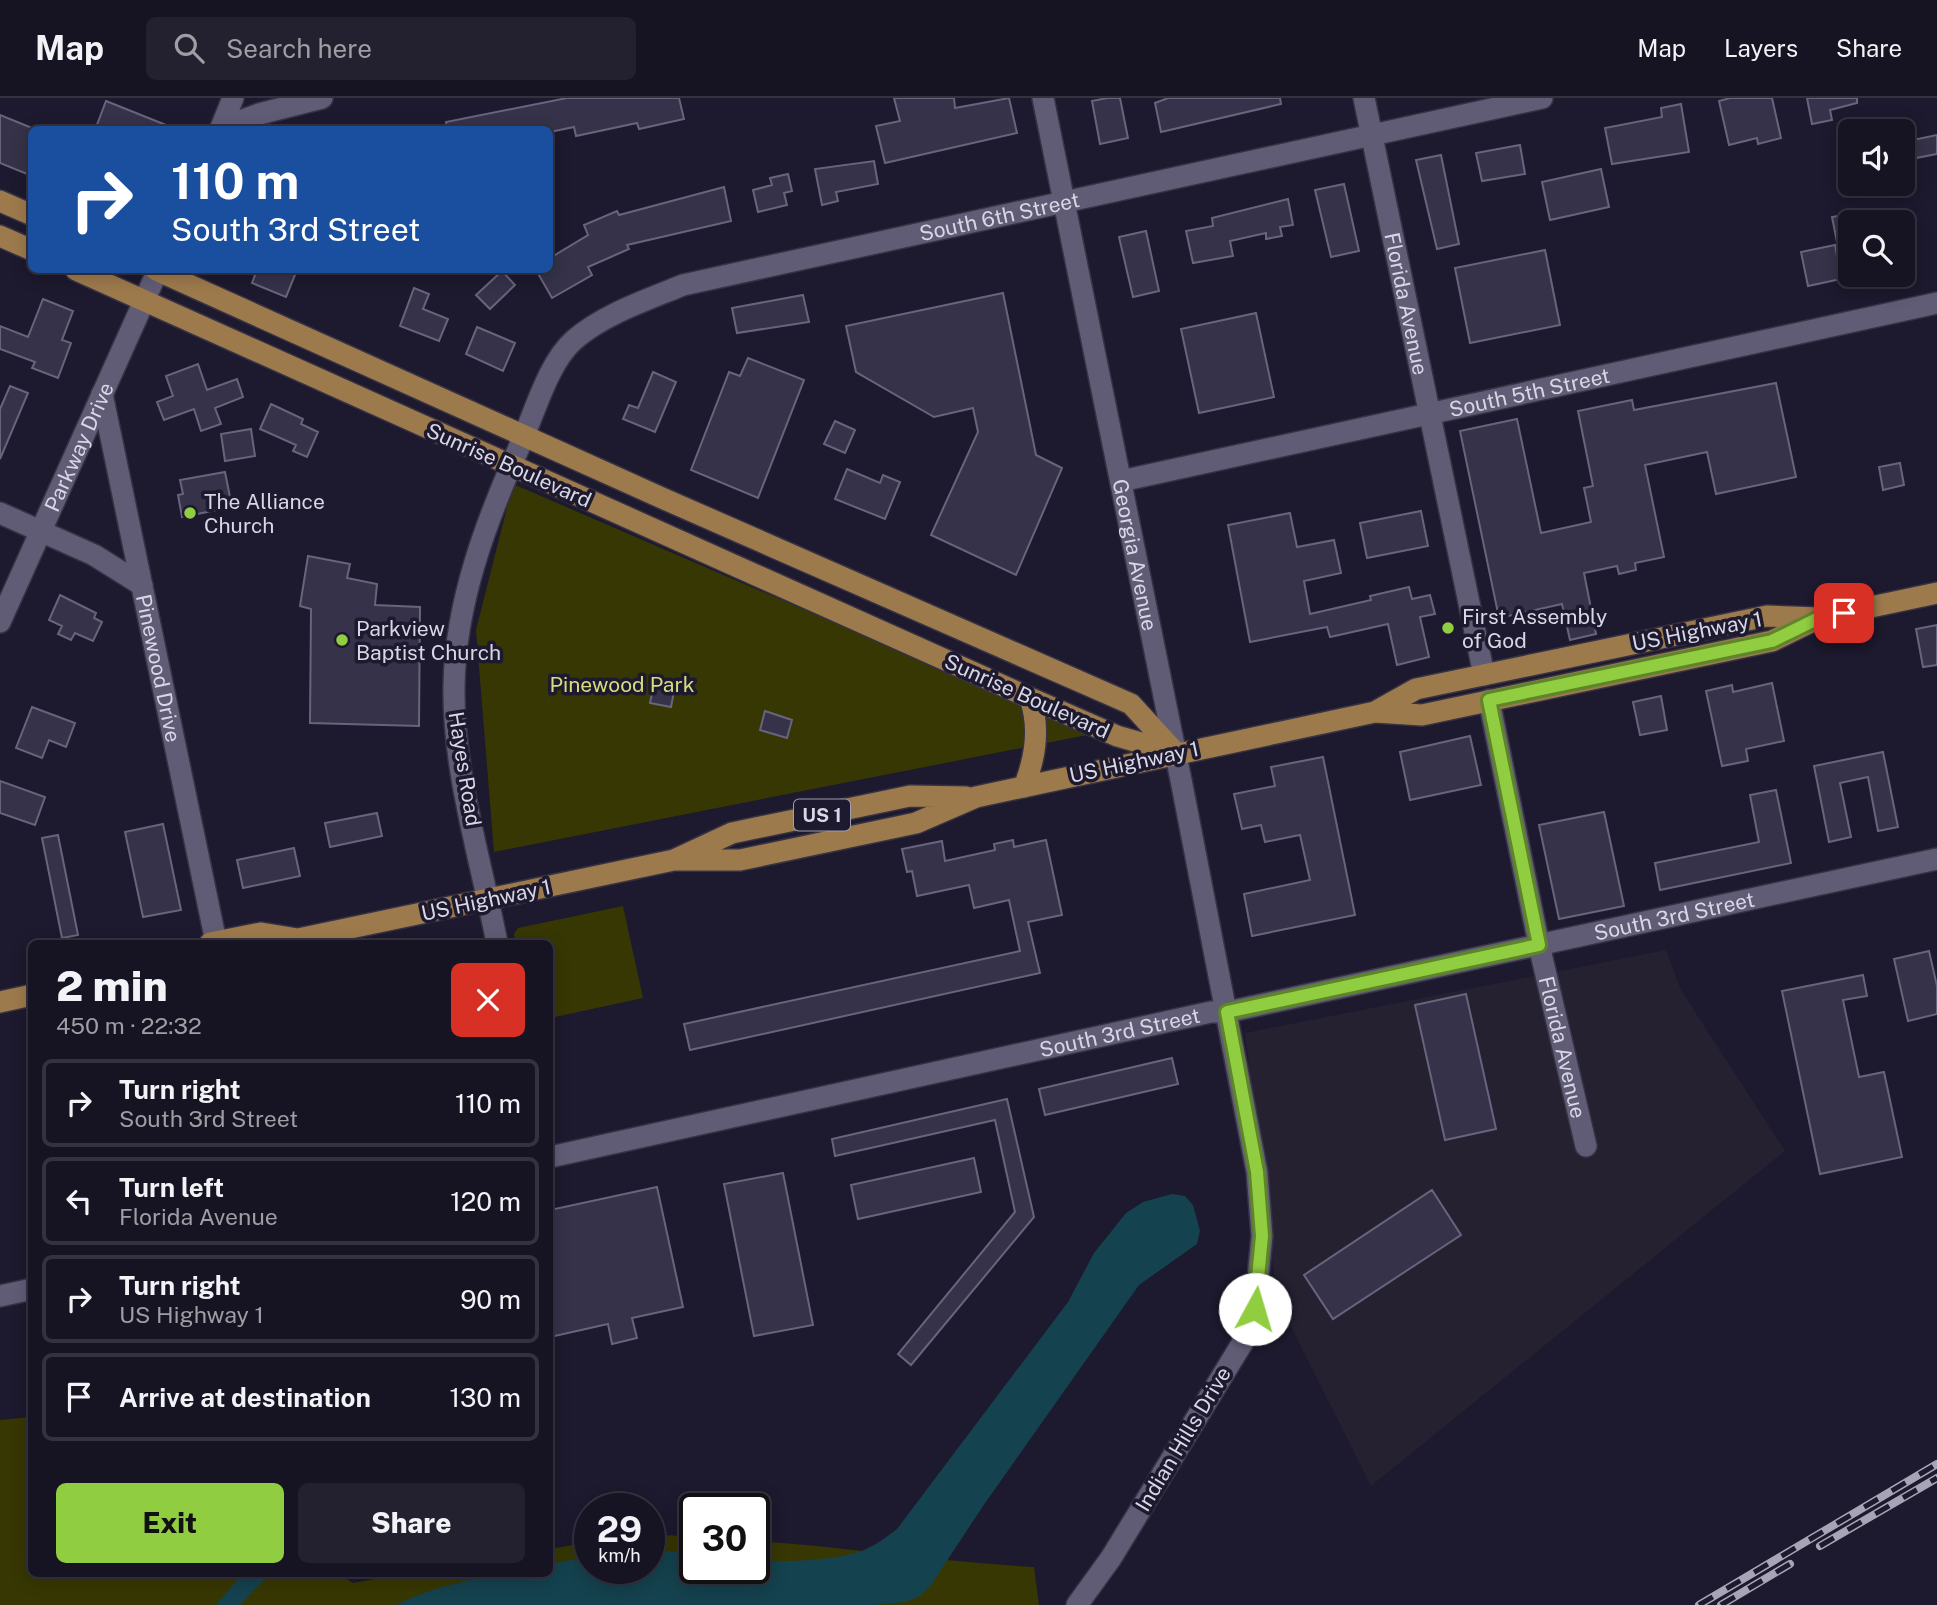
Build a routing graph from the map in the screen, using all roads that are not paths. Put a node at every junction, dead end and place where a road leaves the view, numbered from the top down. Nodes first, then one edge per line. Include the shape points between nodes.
1 (233, 98) edge
2 (322, 98) edge
3 (1043, 98) edge
4 (1364, 98) edge
5 (1542, 98) edge
6 (222, 126) edge
7 (229, 126) edge
8 (1372, 134) junction
9 (0, 201) edge
10 (1064, 201) junction
11 (28, 213) edge
12 (0, 236) edge
13 (28, 248) edge
14 (83, 273) edge
15 (156, 273) edge
16 (164, 273) edge
17 (144, 299) junction
18 (1937, 303) edge
19 (102, 394) junction
20 (1430, 415) junction
21 (524, 436) junction
22 (511, 467) junction
23 (1121, 481) junction
24 (0, 513) edge
25 (41, 532) junction
26 (142, 585) junction
27 (1937, 593) edge
28 (1819, 618) junction
29 (0, 622) edge
30 (1484, 675) junction
31 (1030, 698) junction
32 (1489, 700) junction
33 (1375, 712) junction
34 (1176, 753) junction
35 (1024, 787) junction
36 (1937, 859) edge
37 (488, 899) junction
38 (212, 940) edge
39 (227, 940) edge
40 (291, 940) edge
41 (300, 940) edge
42 (496, 940) edge
43 (1539, 945) junction
44 (28, 996) edge
45 (0, 1002) edge
46 (1227, 1012) junction
47 (1586, 1146) dead end
48 (553, 1156) edge
49 (28, 1290) edge
50 (0, 1296) edge
51 (1077, 1605) edge

1 - 6 street
2 - 7 street
3 - 10 street, Georgia Avenue
4 - 8 street, Florida Avenue
5 - 8 street, South 6th Street
8 - 10 street, South 6th Street
8 - 20 street, Florida Avenue
9 - 11 main road
10 - 21 street, South 6th Street via 683,285 645,301 573,340 547,381
10 - 23 street, Georgia Avenue
12 - 13 main road
14 - 17 main road, Sunrise Boulevard
15 - 17 street, Parkway Drive
16 - 21 main road, Sunrise Boulevard
17 - 19 street, Parkway Drive
17 - 22 main road, Sunrise Boulevard
18 - 20 street, South 5th Street
19 - 25 street, Parkway Drive
19 - 26 street, Pinewood Drive
20 - 23 street, South 5th Street
20 - 30 street, Florida Avenue
21 - 22 street, Hayes Road
21 - 34 main road, Sunrise Boulevard via 1131,704
22 - 31 main road, Sunrise Boulevard
22 - 37 street, Hayes Road via 482,538 463,611 454,687 458,753
23 - 34 street, Georgia Avenue
24 - 25 street
25 - 26 street via 94,555
25 - 29 street, Parkway Drive
26 - 38 street, Pinewood Drive
27 - 28 main road, US Highway 1 / US 1
28 - 30 main road, US Highway 1 / US 1 via 1767,616
28 - 32 main road, US Highway 1 / US 1 via 1772,641
30 - 33 main road, US Highway 1 / US 1 via 1416,690
31 - 34 main road, Sunrise Boulevard via 1117,736
31 - 35 main road via 1035,748
32 - 33 main road, US Highway 1 / US 1 via 1422,715
32 - 43 street, Florida Avenue
33 - 34 main road, US Highway 1 / US 1
34 - 35 main road, US Highway 1 / US 1
34 - 46 street, Georgia Avenue
35 - 37 main road, US Highway 1 / US 1 via 975,797 916,823 740,860 674,860
36 - 43 street, South 3rd Street
37 - 41 main road, US Highway 1 / US 1
37 - 42 street, Hayes Road
39 - 40 main road, US Highway 1 / US 1 via 261,933
43 - 46 street, South 3rd Street
43 - 47 street, Florida Avenue
44 - 45 main road
46 - 48 street, South 3rd Street
46 - 51 street, Indian Hills Drive via 1257,1172 1262,1236 1255,1309 1246,1336 1111,1558
49 - 50 street

